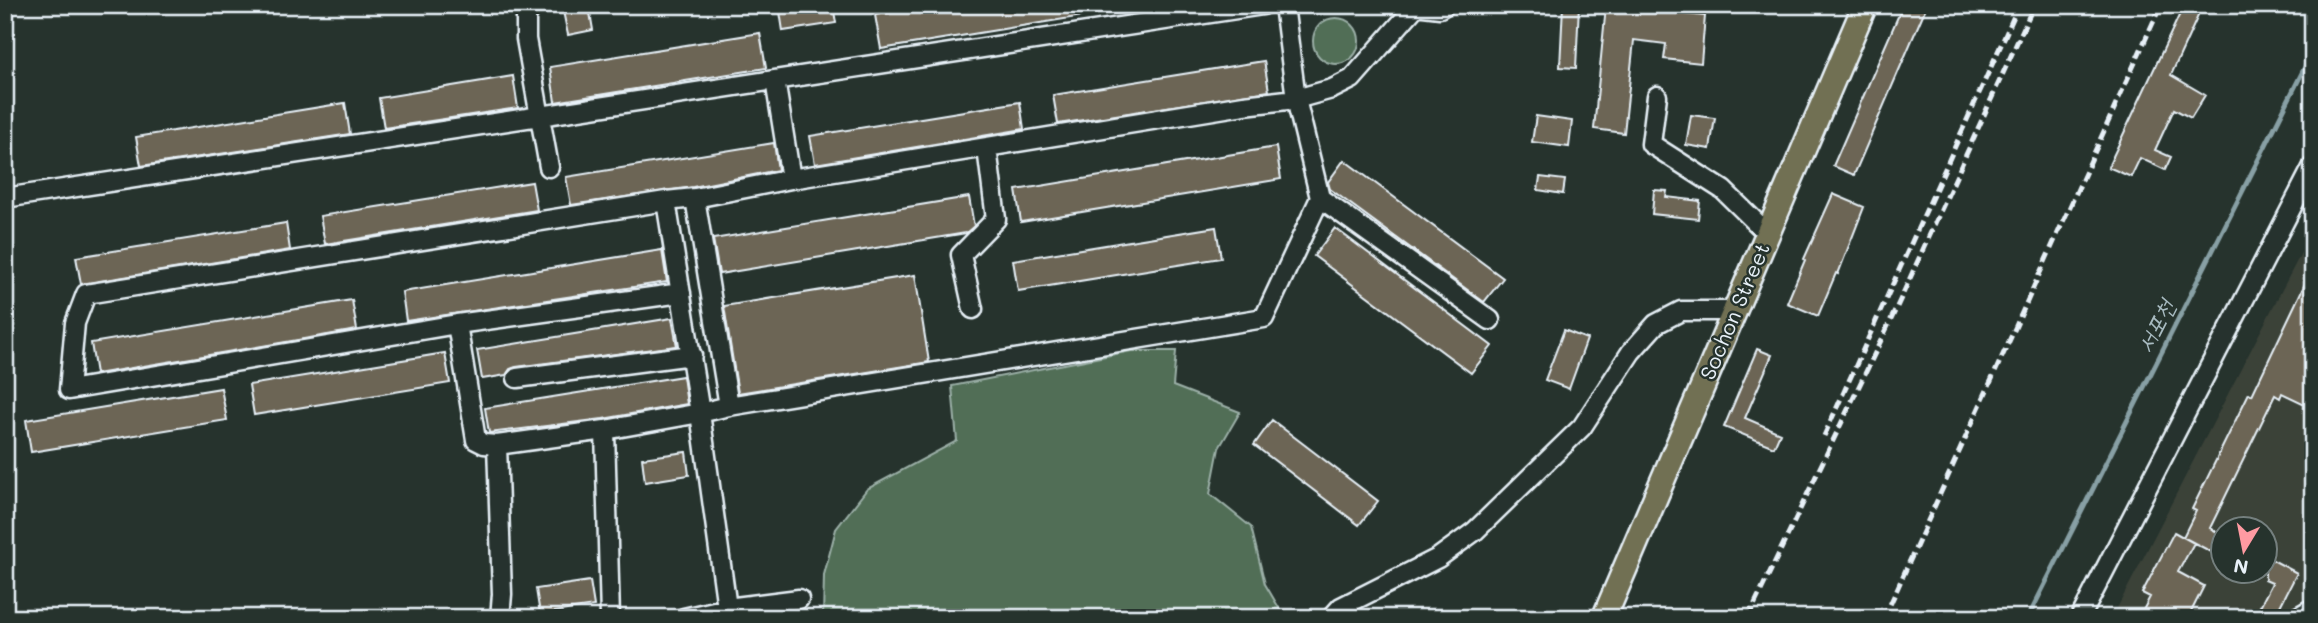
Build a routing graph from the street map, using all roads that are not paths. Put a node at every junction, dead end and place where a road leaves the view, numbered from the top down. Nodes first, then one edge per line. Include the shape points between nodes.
1 (533, 5) edge
2 (1263, 5) edge
3 (1284, 5) edge
4 (1445, 5) edge
5 (1415, 6) edge
6 (1862, 6) edge
7 (775, 80) junction
8 (1657, 96) dead end
9 (1296, 99) junction
10 (541, 116) junction
11 (987, 148) junction
12 (2313, 166) edge
13 (549, 167) dead end
14 (791, 179) junction
15 (5, 198) edge
16 (695, 198) junction
17 (1320, 198) junction
18 (666, 201) junction
19 (1768, 234) junction
20 (681, 293) junction
21 (973, 309) dead end
22 (1733, 311) junction
23 (1490, 320) dead end
24 (457, 324) junction
25 (692, 355) junction
26 (517, 378) dead end
27 (729, 406) junction
28 (700, 413) junction
29 (605, 430) junction
30 (497, 445) junction
31 (799, 599) dead end
32 (727, 608) junction
33 (2313, 608) edge
34 (500, 618) edge
35 (610, 618) edge
36 (684, 618) edge
37 (1331, 618) edge
38 (1604, 618) edge
39 (2080, 618) edge
40 (2296, 618) edge

1 - 10 lane via 526,16 526,39
2 - 7 lane
3 - 9 lane
4 - 5 lane
5 - 9 lane via 1352,79
6 - 19 main road, Sochon Street
7 - 10 lane
7 - 14 lane
8 - 19 lane via 1651,144 1723,190
9 - 11 lane
9 - 17 lane
10 - 13 lane
10 - 15 lane
11 - 14 lane
11 - 21 lane via 996,219 961,255
12 - 39 lane
14 - 16 lane
16 - 18 lane
16 - 27 lane
17 - 23 lane
17 - 27 lane via 1264,318
18 - 20 lane
18 - 24 lane via 86,294 75,323 69,390
19 - 22 main road, Sochon Street
20 - 24 lane
20 - 25 lane
22 - 37 lane via 1681,311 1656,324 1631,352 1581,427 1475,531 1438,558 1341,607
22 - 38 main road, Sochon Street
24 - 30 lane via 476,440
25 - 26 lane
25 - 28 lane
27 - 28 lane
28 - 29 lane
28 - 32 lane
29 - 30 lane
29 - 35 lane
30 - 34 lane
31 - 32 lane
32 - 36 lane
33 - 40 lane

